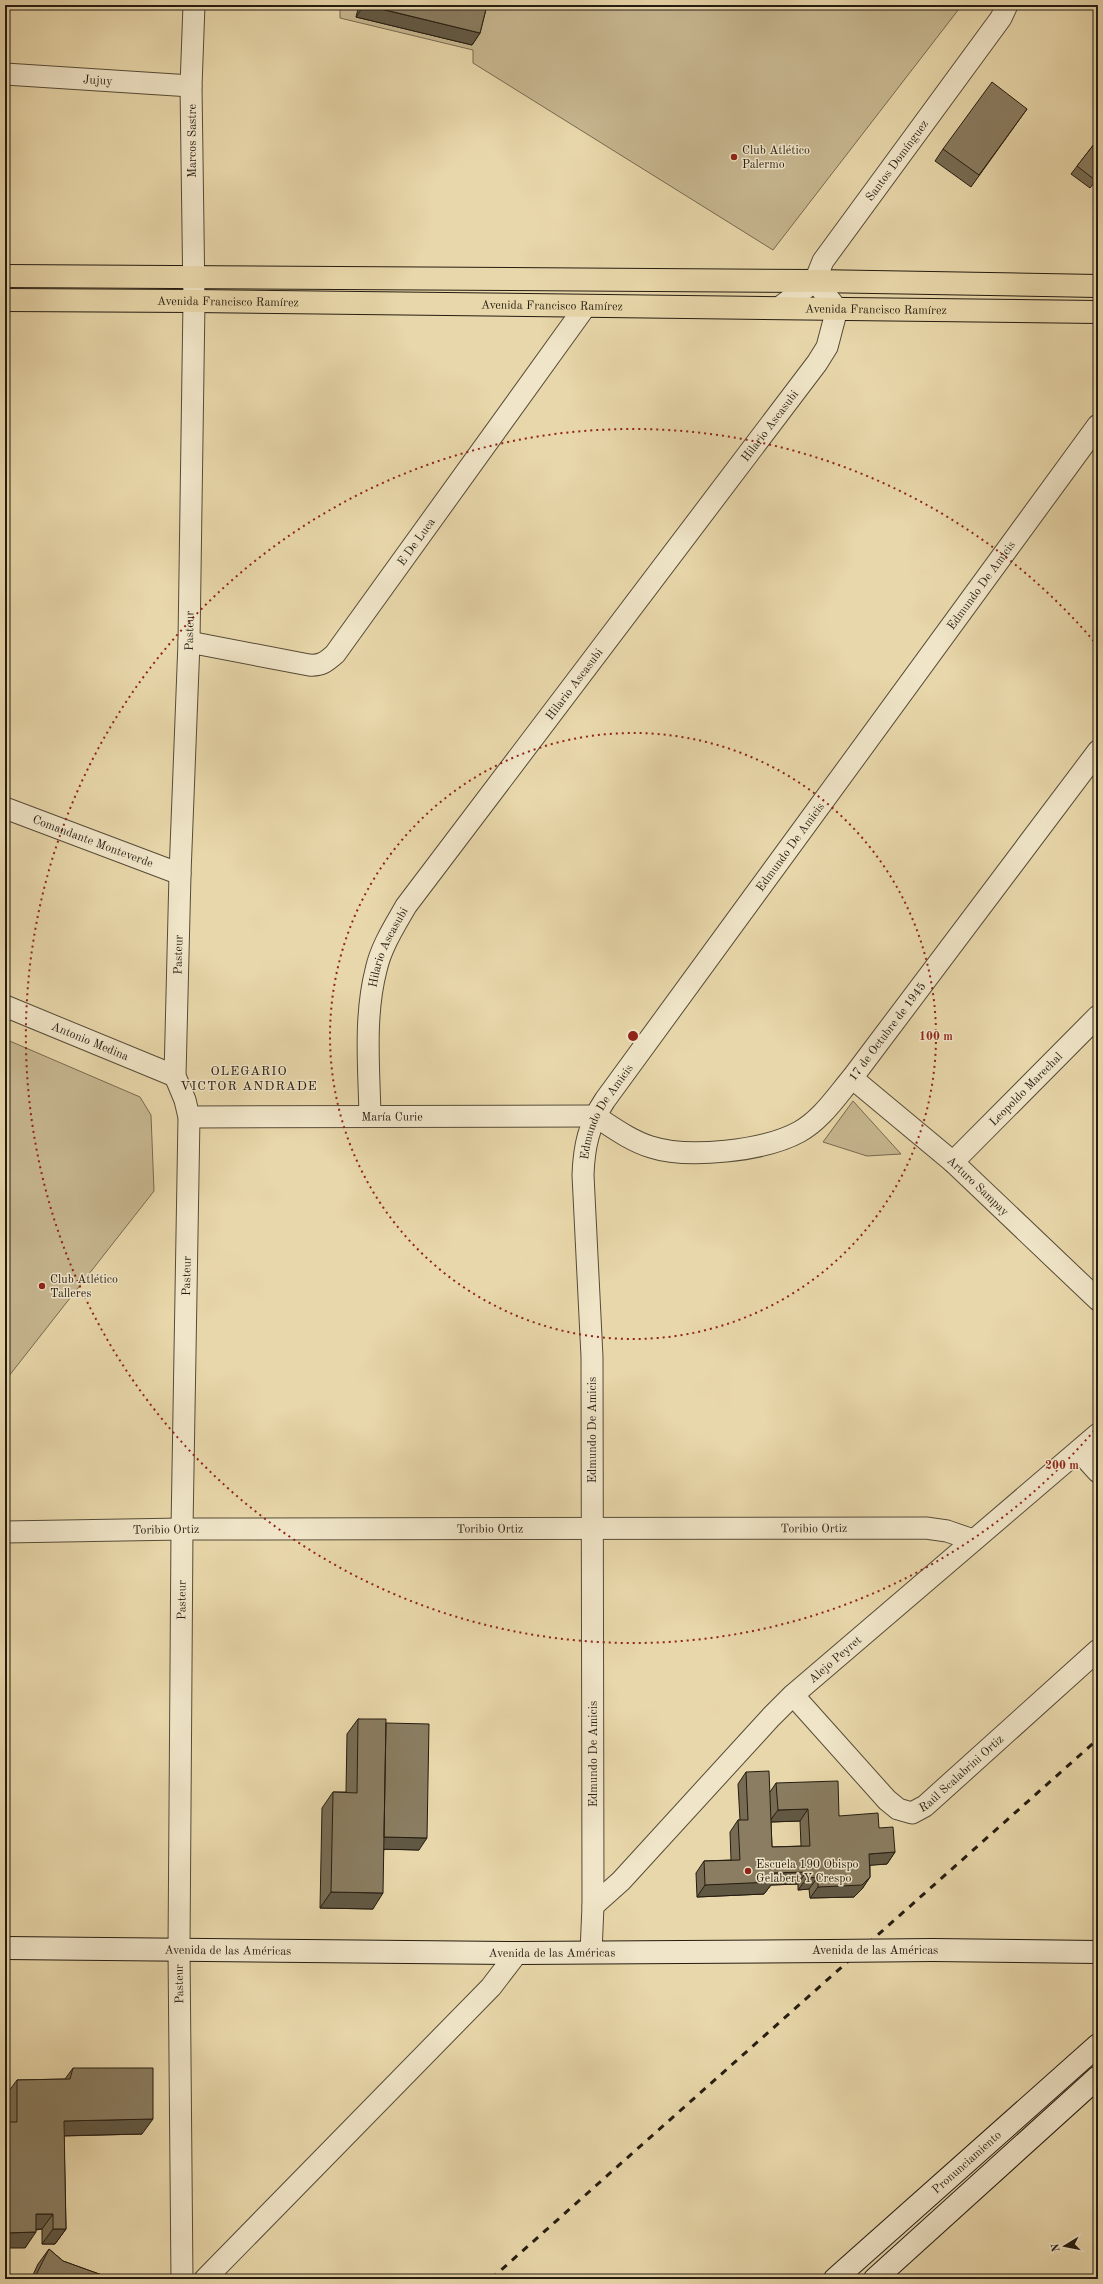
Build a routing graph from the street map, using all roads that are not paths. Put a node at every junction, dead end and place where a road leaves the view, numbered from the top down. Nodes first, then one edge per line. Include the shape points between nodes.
1 (194, 5) edge
2 (1007, 5) edge
3 (5, 74) edge
4 (191, 86) junction
5 (5, 276) edge
6 (192, 276) junction
7 (815, 281) junction
8 (1098, 286) edge
9 (5, 300) edge
10 (194, 300) junction
11 (585, 307) junction
12 (780, 307) junction
13 (837, 308) junction
14 (1098, 312) edge
15 (1098, 425) edge
16 (190, 642) junction
17 (1098, 751) edge
18 (5, 808) edge
19 (180, 874) junction
20 (5, 1006) edge
21 (1098, 1016) edge
22 (175, 1076) junction
23 (852, 1078) junction
24 (370, 1116) junction
25 (595, 1116) junction
26 (188, 1117) junction
27 (953, 1162) junction
28 (1098, 1300) edge
29 (1098, 1434) edge
30 (1078, 1450) junction
31 (1098, 1472) edge
32 (182, 1529) junction
33 (593, 1529) junction
34 (5, 1532) edge
35 (973, 1540) junction
36 (1098, 1650) edge
37 (793, 1696) junction
38 (593, 1906) junction
39 (5, 1948) edge
40 (179, 1949) junction
41 (591, 1952) junction
42 (1098, 1952) edge
43 (517, 1953) junction
44 (1098, 2045) edge
45 (1098, 2076) edge
46 (182, 2279) edge
47 (205, 2279) edge
48 (835, 2279) edge
49 (875, 2279) edge

1 - 4 street, Marcos Sastre
2 - 7 street, Santos Domínguez via 1001,18 823,261
3 - 4 street, Jujuy
4 - 6 street, Marcos Sastre
5 - 6 main road, Avenida Francisco Ramírez
6 - 7 main road, Avenida Francisco Ramírez
6 - 10 street, Pasteur
7 - 8 main road, Avenida Francisco Ramírez
7 - 12 street
7 - 13 street
9 - 10 main road, Avenida Francisco Ramírez
10 - 11 main road, Avenida Francisco Ramírez
10 - 16 street, Pasteur
11 - 12 main road, Avenida Francisco Ramírez
11 - 16 street, E De Luca via 326,662 309,665
12 - 13 main road, Avenida Francisco Ramírez
13 - 14 main road, Avenida Francisco Ramírez
13 - 24 street, Hilario Ascasubi via 827,348 817,362 406,906 386,941 376,969 369,1024
15 - 25 street, Edmundo De Amicis
16 - 19 street, Pasteur
17 - 23 street, 17 de Octubre de 1945
18 - 19 street, Comandante Monteverde
19 - 22 street, Pasteur
20 - 22 street, Antonio Medina
21 - 27 street, Leopoldo Marechal
22 - 26 street, Pasteur via 185,1100
23 - 25 street, 17 de Octubre de 1945 via 819,1117 800,1132 772,1144 754,1148 669,1152 649,1147
23 - 27 street, Arturo Sampay
24 - 25 street, María Curie
24 - 26 street, María Curie
25 - 33 street, Edmundo De Amicis via 584,1150 592,1357
26 - 32 street, Pasteur
27 - 28 street, Arturo Sampay
29 - 30 street, Alejo Peyret
30 - 31 street
30 - 35 street, Alejo Peyret via 1031,1493
32 - 33 street, Toribio Ortiz
32 - 34 street, Toribio Ortiz
32 - 40 street, Pasteur
33 - 35 street, Toribio Ortiz via 926,1528 947,1531
33 - 38 street, Edmundo De Amicis
35 - 37 street, Alejo Peyret
36 - 37 street, Raúl Scalabrini Ortiz via 925,1806 912,1813 898,1809 887,1800
37 - 38 street, Alejo Peyret via 621,1881
38 - 41 street, Edmundo De Amicis
39 - 40 main road, Avenida de las Américas
40 - 43 main road, Avenida de las Américas
40 - 46 street, Pasteur
41 - 42 main road, Avenida de las Américas, bridge
41 - 43 main road, Avenida de las Américas
43 - 47 street via 491,1987
44 - 48 main road, Pronunciamiento
45 - 49 main road, Pronunciamiento

